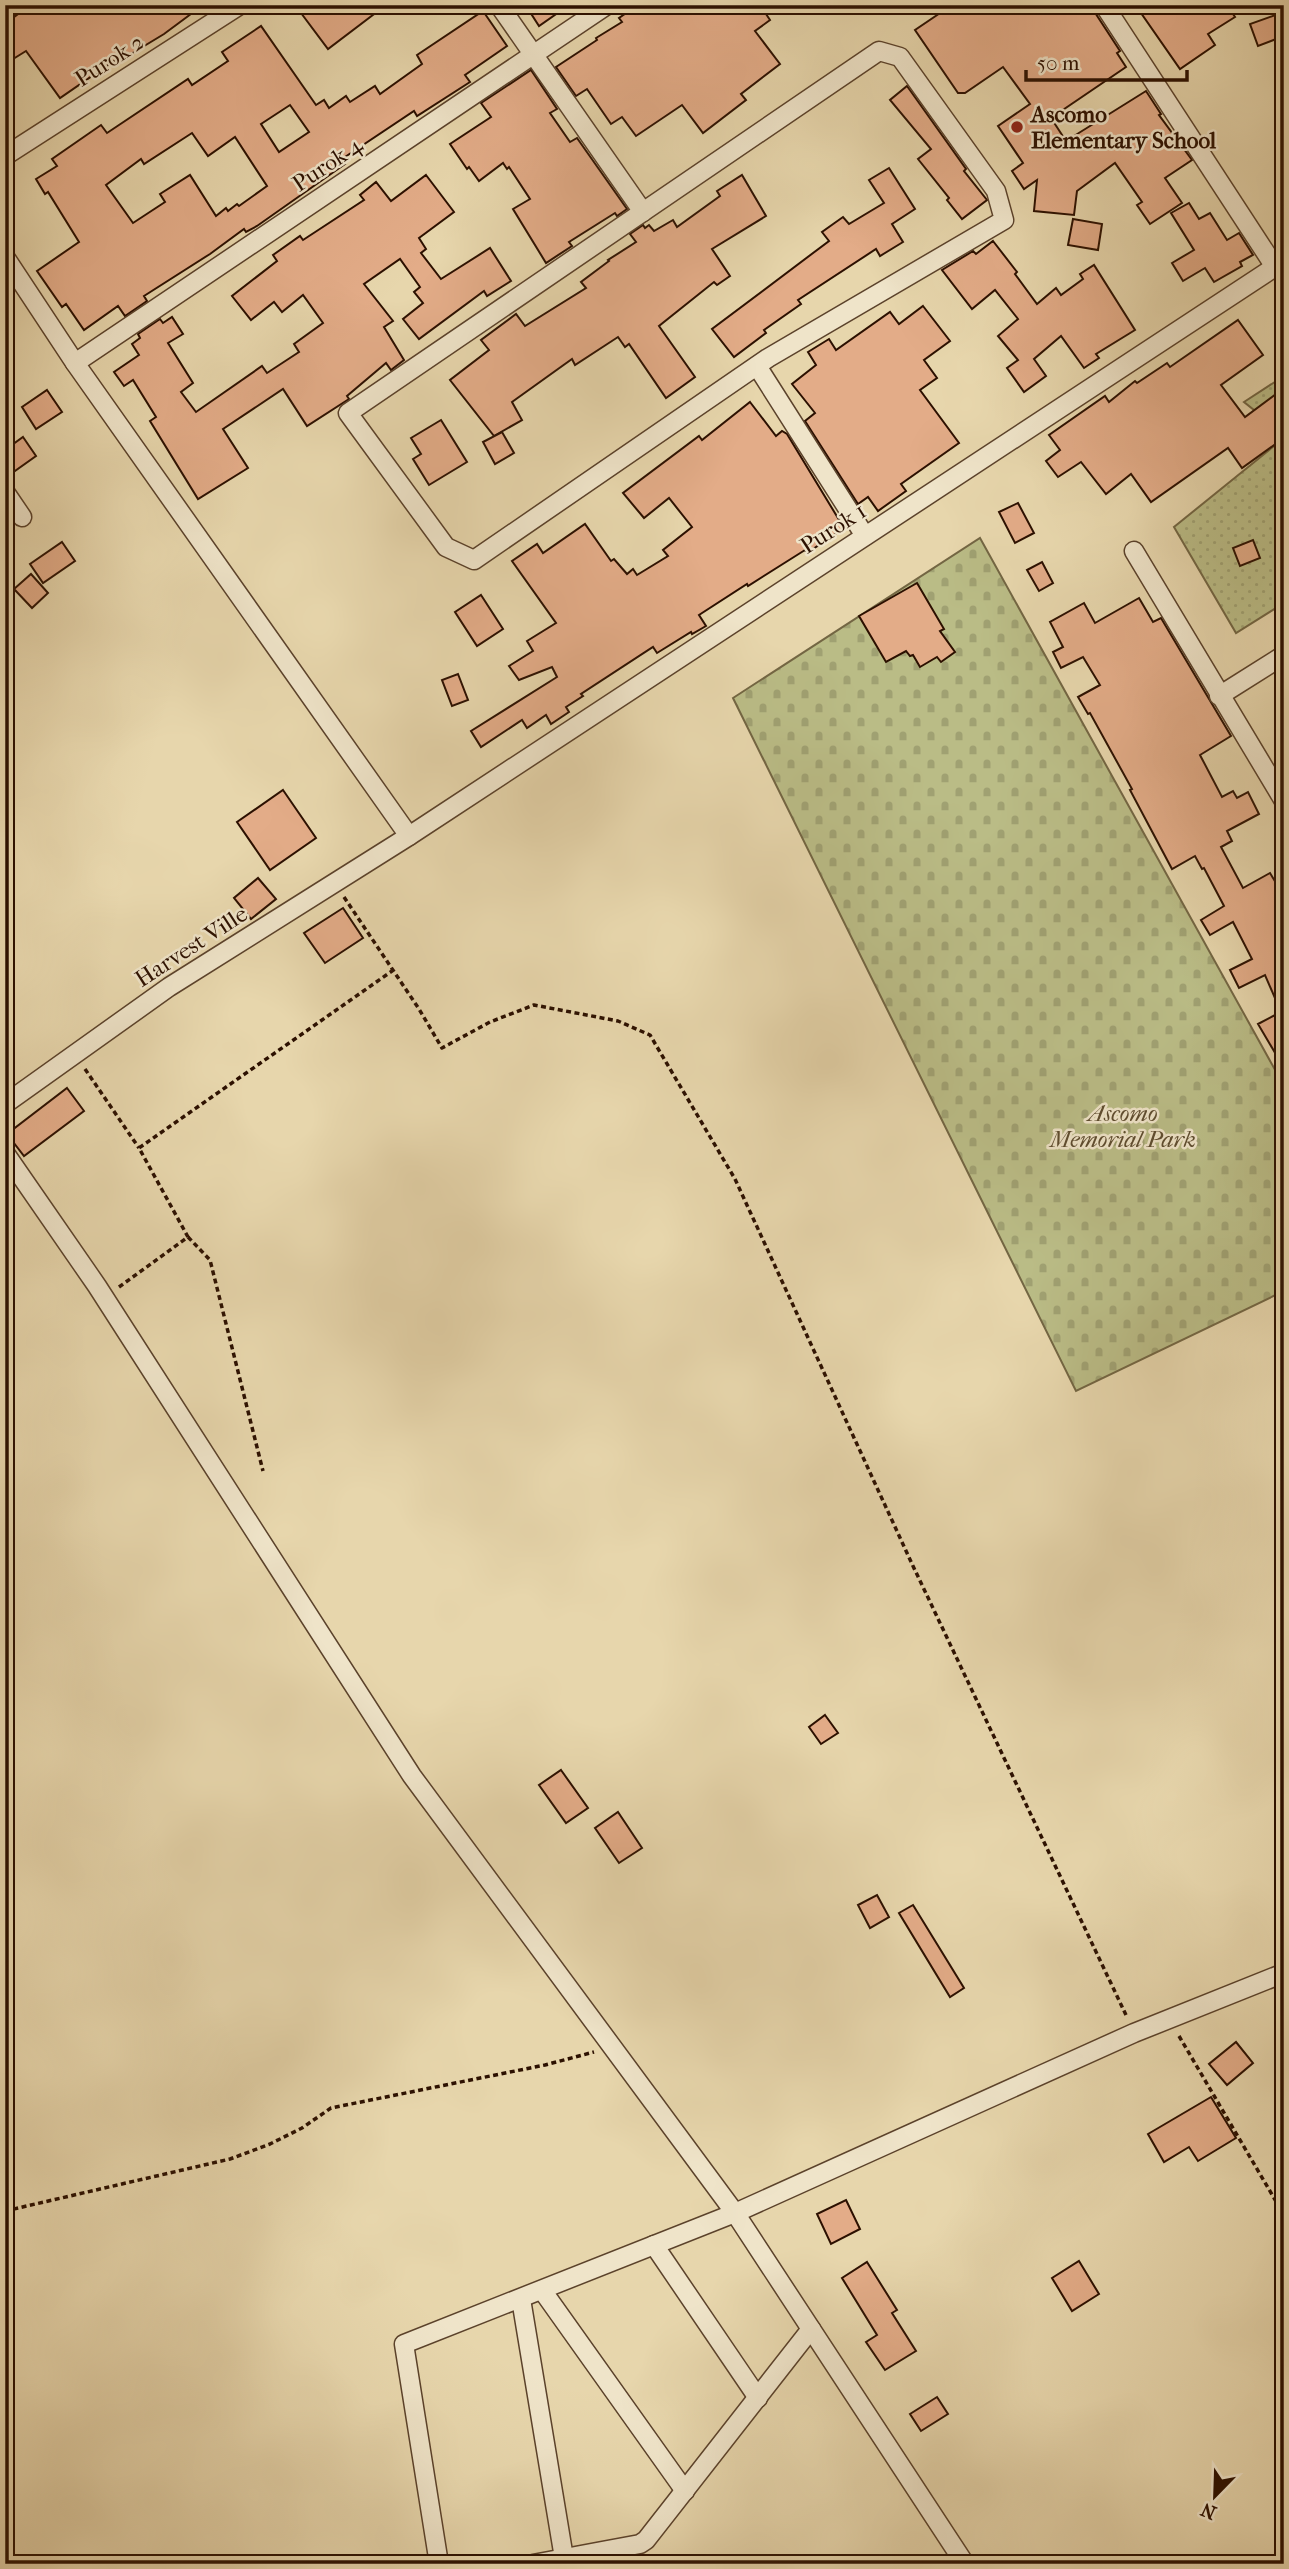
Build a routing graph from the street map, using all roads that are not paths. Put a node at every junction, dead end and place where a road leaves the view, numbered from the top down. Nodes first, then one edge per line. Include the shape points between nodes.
1 (240, 5) edge
2 (499, 5) edge
3 (607, 5) edge
4 (1104, 5) edge
5 (533, 55) junction
6 (5, 156) edge
7 (643, 212) junction
8 (5, 257) edge
9 (1279, 264) edge
10 (75, 363) junction
11 (757, 366) junction
12 (5, 492) edge
13 (22, 516) dead end
14 (864, 536) junction
15 (1134, 551) dead end
16 (1284, 655) edge
17 (1219, 696) junction
18 (1284, 802) edge
19 (409, 836) junction
20 (5, 1104) edge
21 (5, 1153) edge
22 (1284, 1973) edge
23 (735, 2213) junction
24 (654, 2245) junction
25 (542, 2290) junction
26 (521, 2299) junction
27 (811, 2329) junction
28 (758, 2398) junction
29 (685, 2491) junction
30 (640, 2544) junction
31 (564, 2558) junction
32 (439, 2564) edge
33 (533, 2564) edge
34 (636, 2564) edge
35 (965, 2564) edge

1 - 6 street, Purok 2
2 - 5 street
3 - 5 street, Purok 4
4 - 9 street
5 - 7 street
5 - 10 street, Purok 4
7 - 11 street via 879,51 900,57 996,191 1004,220
7 - 11 street via 348,413 446,547 474,560
8 - 10 street
9 - 14 street, Purok 1
10 - 19 street
11 - 14 street
12 - 13 street
14 - 19 street, Purok 1
15 - 17 street
16 - 17 street
17 - 18 street
19 - 20 street, Harvest Ville via 169,987
21 - 23 street via 104,1298 412,1776
22 - 23 street via 1134,2032
23 - 24 street
23 - 27 street
24 - 25 street
24 - 28 street
25 - 26 street
25 - 29 street
26 - 31 street
26 - 32 street via 404,2344
27 - 28 street
27 - 35 street
28 - 29 street
29 - 30 street
30 - 31 street
30 - 34 street
31 - 33 street

